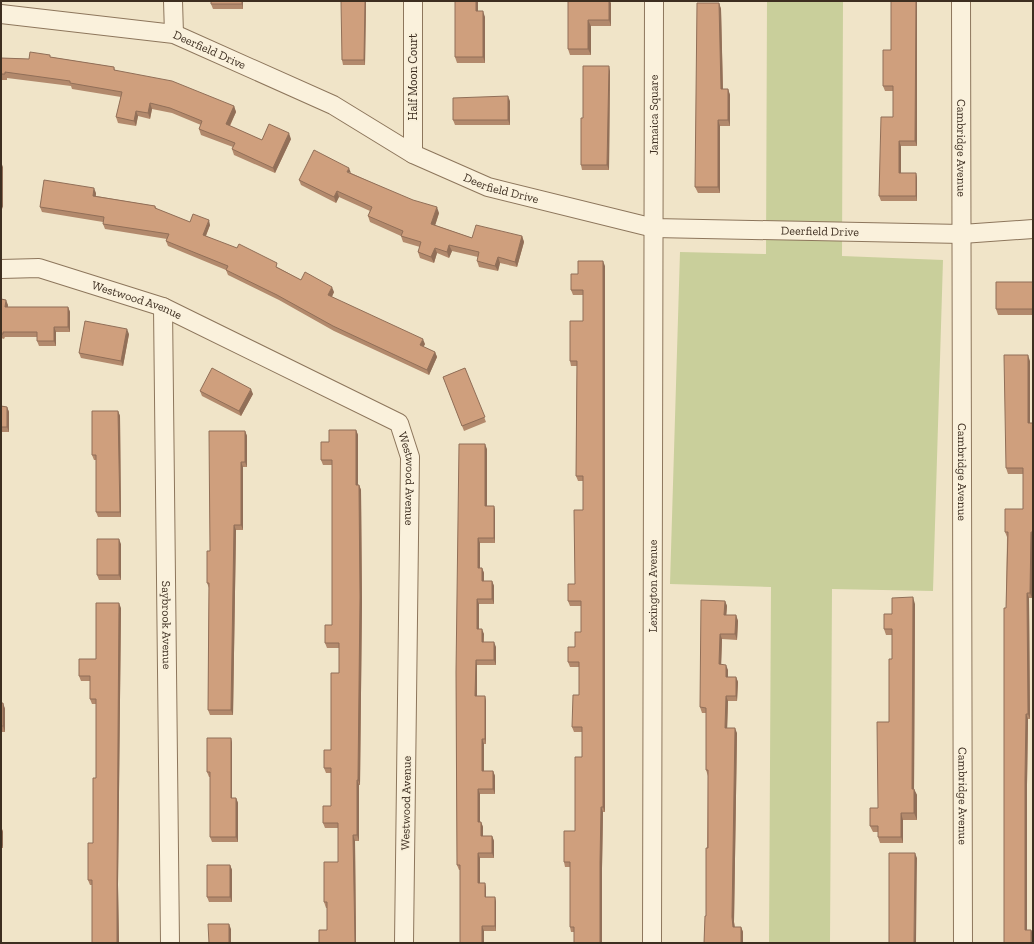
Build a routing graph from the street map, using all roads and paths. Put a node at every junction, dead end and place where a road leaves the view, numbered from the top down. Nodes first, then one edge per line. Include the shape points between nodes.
1 (174, 1) edge
2 (413, 1) edge
3 (654, 1) edge
4 (961, 1) edge
5 (1, 14) edge
6 (174, 34) junction
7 (413, 154) junction
8 (654, 228) junction
9 (1033, 229) edge
10 (962, 234) junction
11 (1, 269) edge
12 (163, 307) junction
13 (170, 943) edge
14 (404, 943) edge
15 (652, 943) edge
16 (962, 943) edge

1 - 6 street
2 - 7 street, Half Moon Court
3 - 8 street, Jamaica Square
4 - 10 street, Cambridge Avenue
5 - 6 street, Deerfield Drive
6 - 7 street, Deerfield Drive via 333,105
7 - 8 street, Deerfield Drive via 488,188
8 - 10 street, Deerfield Drive
8 - 15 street, Lexington Avenue
9 - 10 street, Deerfield Drive
10 - 16 street, Cambridge Avenue
11 - 12 street, Westwood Avenue via 39,268
12 - 13 street, Saybrook Avenue
12 - 14 street, Westwood Avenue via 399,422 410,456

